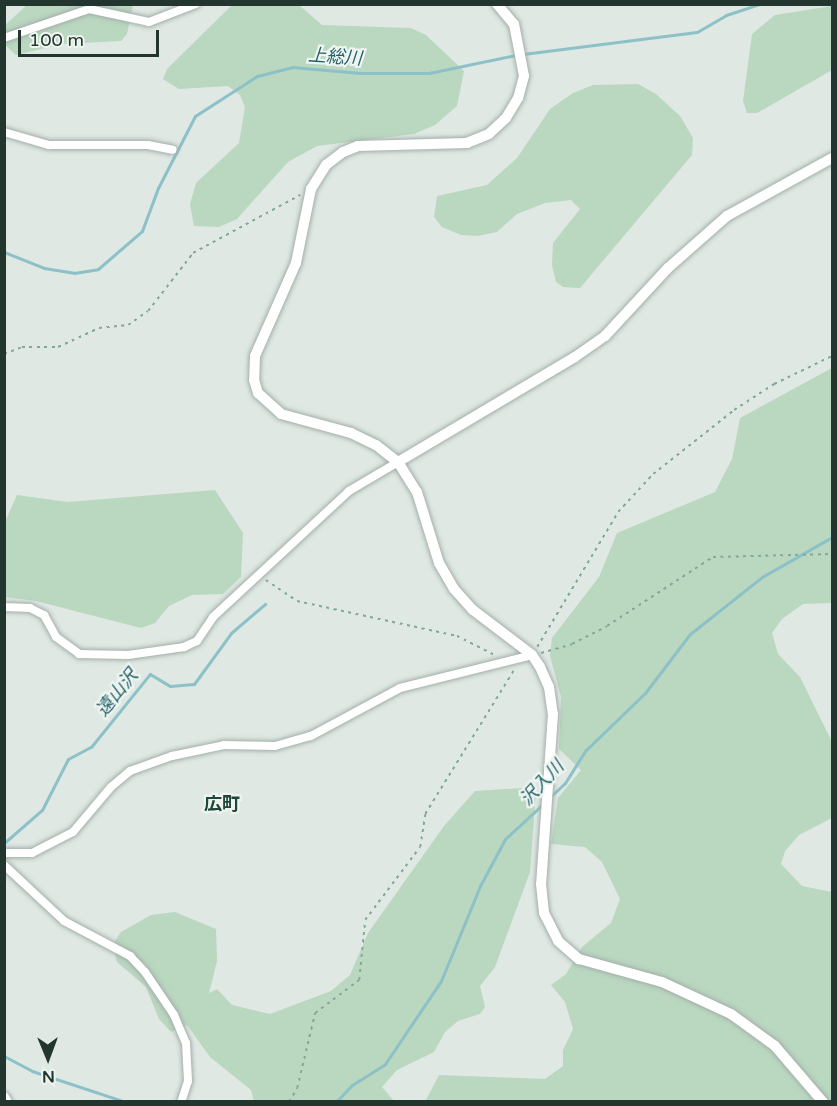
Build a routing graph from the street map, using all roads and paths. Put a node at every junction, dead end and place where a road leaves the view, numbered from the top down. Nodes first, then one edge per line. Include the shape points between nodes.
1 (196, 4) edge
2 (497, 4) edge
3 (4, 38) edge
4 (4, 132) edge
5 (173, 150) dead end
6 (832, 158) edge
7 (311, 189) junction
8 (4, 354) edge
9 (832, 356) edge
10 (398, 462) junction
11 (832, 554) edge
12 (259, 574) junction
13 (4, 607) edge
14 (532, 655) junction
15 (508, 662) junction
16 (519, 662) junction
17 (4, 853) edge
18 (4, 865) edge
19 (4, 1097) edge
20 (7, 1101) edge
21 (181, 1101) edge
22 (289, 1101) edge
23 (823, 1101) edge

1 - 3 street via 150,22 104,11 75,12 23,35
2 - 7 street via 514,24 524,76 518,98 506,118 489,134 450,145 358,146 326,165
4 - 5 street via 49,145 148,145
6 - 10 street via 727,216 668,268 590,347
7 - 8 path via 193,253 148,311 128,325 99,328 58,347 22,347
7 - 10 street via 296,263 255,356 258,393 281,414 351,433
9 - 14 path via 774,384 734,410 653,474 618,513
10 - 12 street via 350,491
10 - 14 street via 417,492 439,563 454,589 473,610
11 - 14 path via 713,557 607,626 572,644
12 - 13 street via 213,617 197,641 184,647 128,655 79,654 61,642 44,615 30,608
12 - 15 path via 297,602 456,636
14 - 16 street
14 - 23 street via 549,687 553,714 541,884 550,930 579,959 662,982 731,1014 775,1046
15 - 16 street
15 - 17 street via 400,688 311,736 275,747 224,746 172,756 130,771 73,832 32,853
16 - 22 path via 425,814 420,847 365,920 359,980 315,1013 297,1088
18 - 21 street via 64,921 130,956 145,972 174,1015 186,1043 188,1081
19 - 20 street

